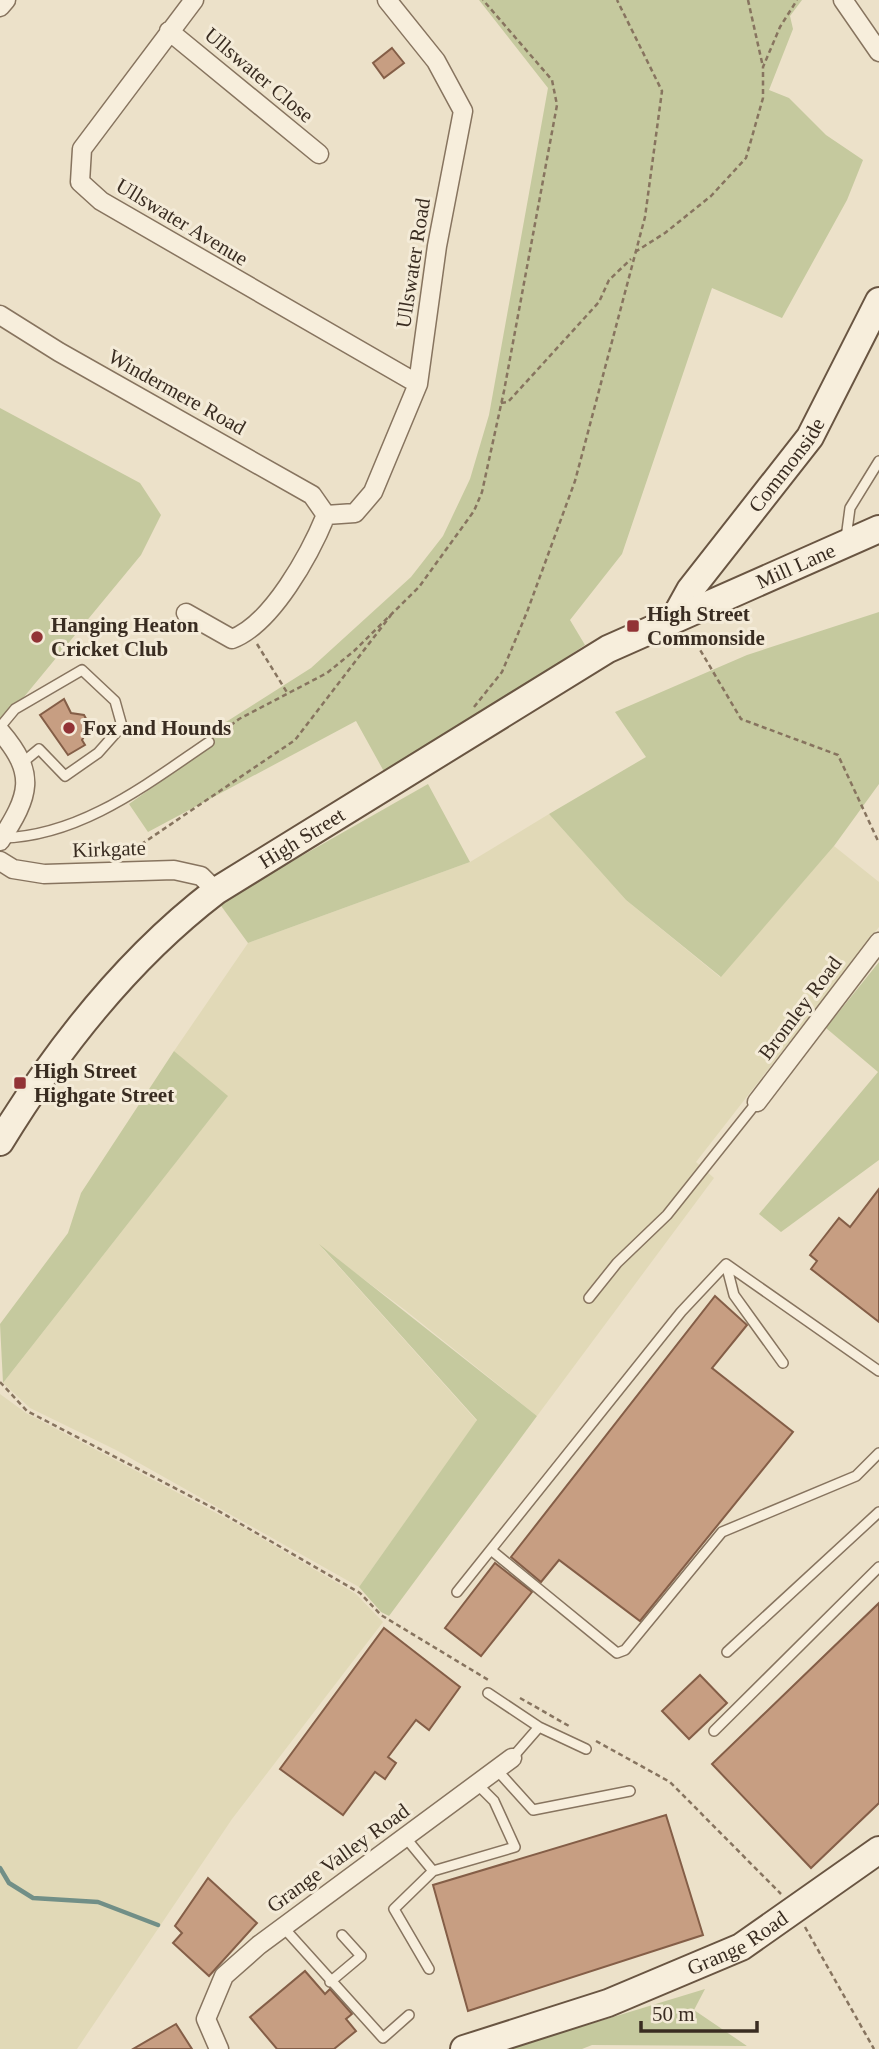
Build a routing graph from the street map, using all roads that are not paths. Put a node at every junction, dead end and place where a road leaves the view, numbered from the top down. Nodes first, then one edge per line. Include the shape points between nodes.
1 (6, 0) edge
2 (194, 0) edge
3 (387, 0) edge
4 (843, 0) edge
5 (0, 7) edge
6 (169, 31) junction
7 (879, 52) edge
8 (318, 155) dead end
9 (879, 301) edge
10 (0, 315) edge
11 (418, 384) junction
12 (879, 461) edge
13 (326, 515) junction
14 (879, 529) edge
15 (846, 545) junction
16 (186, 614) dead end
17 (683, 615) junction
18 (0, 729) edge
19 (209, 742) road end
20 (22, 762) junction
21 (1, 839) edge
22 (0, 861) edge
23 (216, 891) junction
24 (879, 942) edge
25 (30, 1092) junction
26 (757, 1102) joint
27 (0, 1126) edge
28 (0, 1142) edge
29 (726, 1264) junction
30 (589, 1298) dead end
31 (783, 1363) dead end
32 (879, 1371) edge
33 (879, 1453) edge
34 (879, 1512) edge
35 (491, 1550) junction
36 (879, 1567) edge
37 (457, 1592) dead end
38 (727, 1651) dead end
39 (488, 1693) dead end
40 (540, 1727) junction
41 (714, 1731) dead end
42 (586, 1749) dead end
43 (512, 1758) joint
44 (496, 1769) junction
45 (477, 1784) junction
46 (630, 1791) dead end
47 (405, 1836) junction
48 (879, 1850) edge
49 (433, 1871) junction
50 (283, 1927) junction
51 (342, 1935) dead end
52 (429, 1969) dead end
53 (330, 1982) junction
54 (409, 2015) dead end
55 (219, 2049) edge
56 (464, 2049) edge

1 - 5 street
2 - 6 street, Ullswater Avenue
3 - 11 street, Ullswater Road via 436,61 464,111 437,246
4 - 7 street
6 - 8 street, Ullswater Close
6 - 11 street, Ullswater Avenue via 82,149 80,182 101,201
9 - 17 street, Commonside via 810,437 690,590
10 - 13 street, Windermere Road via 312,495
11 - 13 street, Ullswater Road via 373,492 355,513
12 - 15 lane via 850,508
13 - 16 street via 295,575 250,632 232,639
14 - 15 street, Mill Lane
15 - 17 street, Mill Lane
17 - 23 street, High Street via 608,649
18 - 20 street
18 - 20 lane via 15,709 82,670 116,701 122,726 98,753 65,776 39,749
19 - 21 lane via 118,803 58,828
20 - 21 street via 28,782
22 - 23 street, Kirkgate via 13,869 44,874 174,870 201,876
23 - 25 street, High Street via 181,918 106,994
24 - 26 street, Bromley Road
25 - 27 street
25 - 28 street, High Street
26 - 30 lane via 667,1215 617,1263
29 - 31 lane via 734,1295
29 - 32 lane
29 - 35 lane via 681,1312
33 - 35 lane via 856,1476 722,1532 625,1650 617,1653
34 - 38 lane
35 - 37 lane
36 - 41 lane
39 - 40 lane
40 - 42 lane
40 - 43 lane, Grange Valley Road
43 - 44 street, Grange Valley Road
44 - 45 street, Grange Valley Road
44 - 46 lane via 533,1810
45 - 47 street, Grange Valley Road
45 - 49 lane via 494,1801 515,1847
47 - 49 lane
47 - 50 street, Grange Valley Road
48 - 56 street, Grange Road via 741,1947 632,1993
49 - 52 lane via 394,1909
50 - 53 lane
50 - 55 street, Grange Valley Road via 224,1976 206,2019
51 - 53 lane via 361,1956
53 - 54 lane via 383,2038

